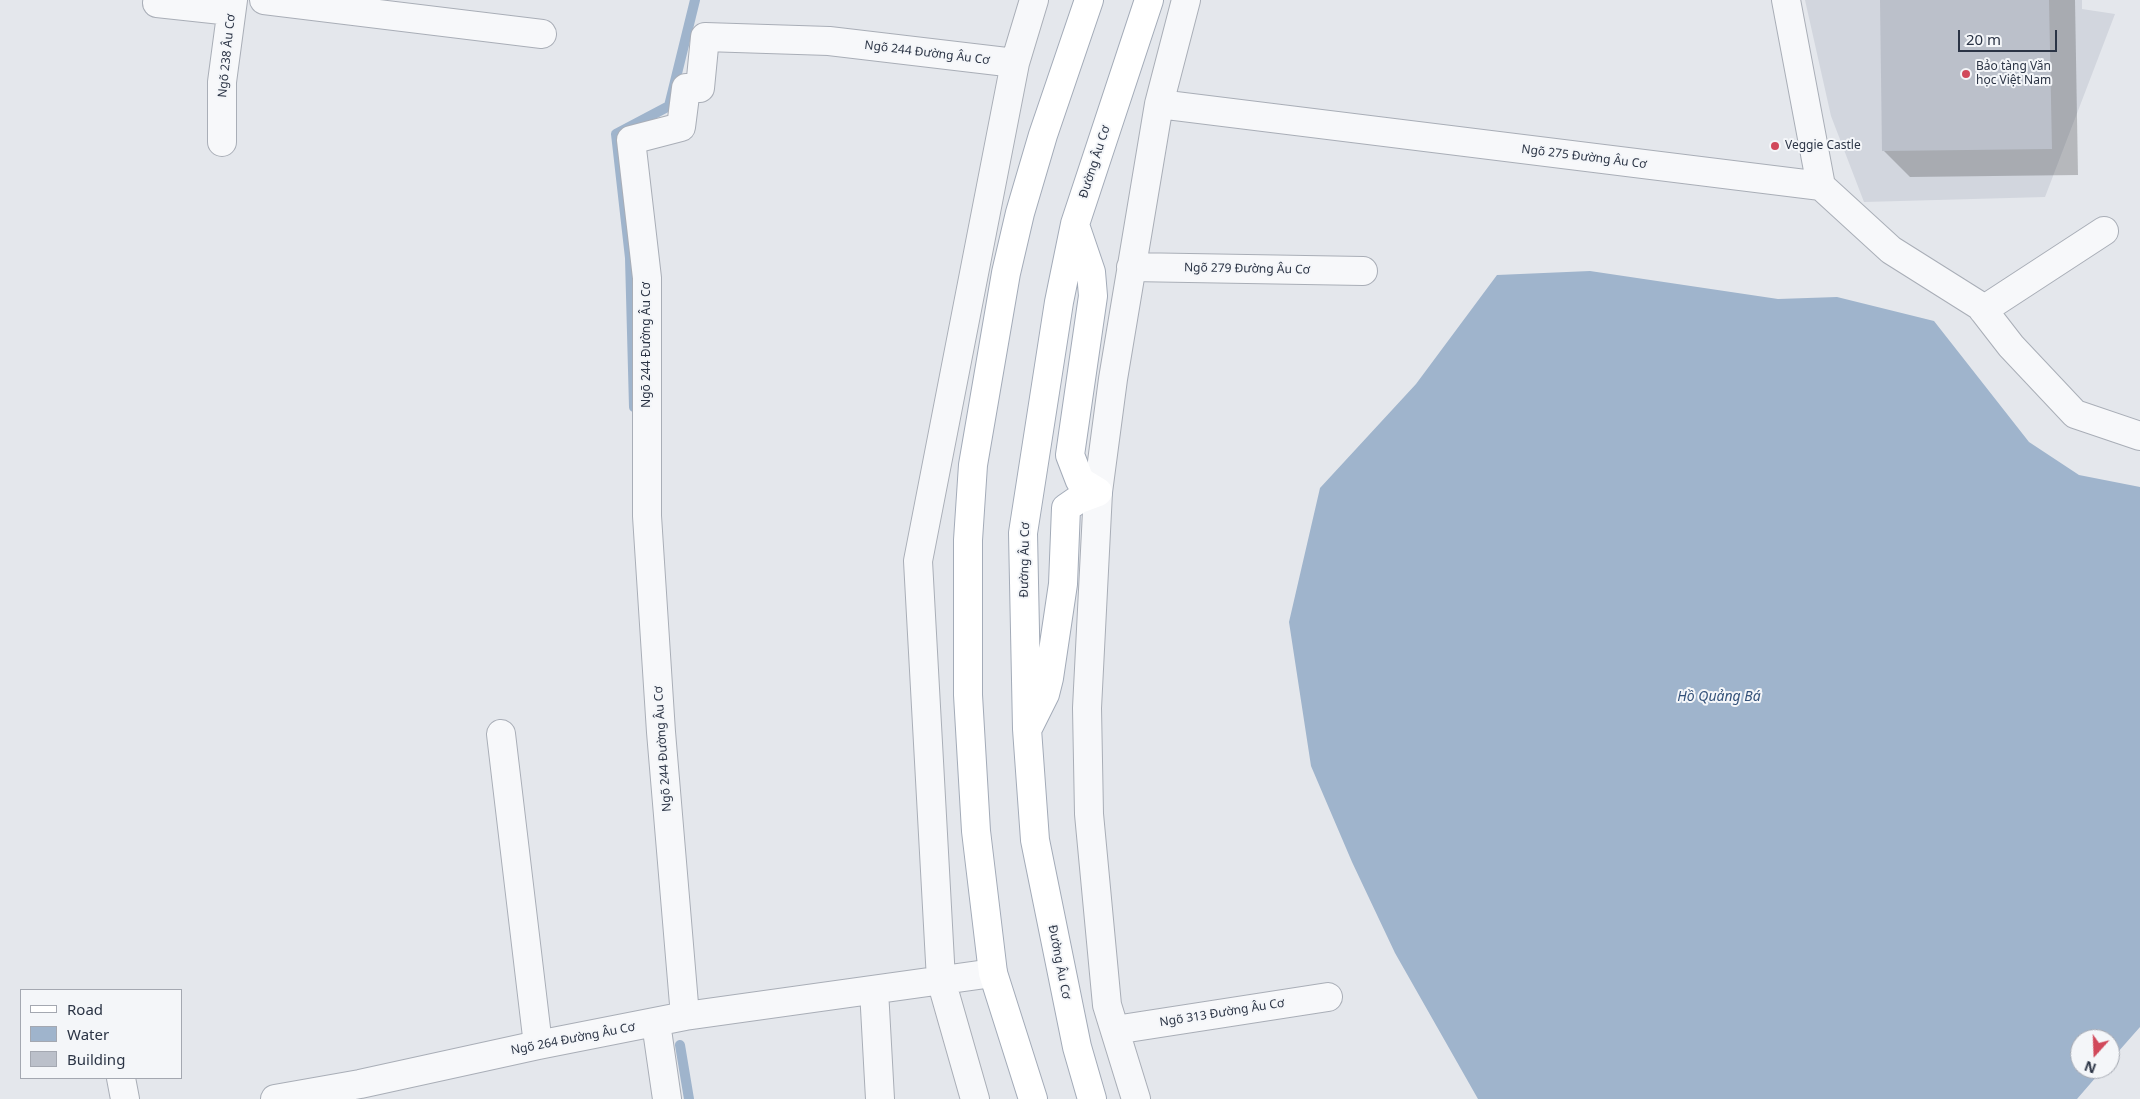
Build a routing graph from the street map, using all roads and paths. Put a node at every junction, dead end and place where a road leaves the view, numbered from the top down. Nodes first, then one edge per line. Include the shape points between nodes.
1 (264, 0) edge
2 (1034, 0) edge
3 (1089, 0) edge
4 (1149, 0) edge
5 (1186, 0) edge
6 (1786, 0) edge
7 (157, 3) dead end
8 (232, 6) edge
9 (542, 34) dead end
10 (1014, 63) junction
11 (1158, 104) junction
12 (222, 142) dead end
13 (1821, 186) junction
14 (1075, 224) junction
15 (2104, 231) dead end
16 (1131, 267) junction
17 (1363, 271) dead end
18 (1983, 310) junction
19 (2140, 436) edge
20 (1098, 492) junction
21 (1027, 729) junction
22 (501, 734) dead end
23 (993, 973) junction
24 (941, 980) junction
25 (874, 990) junction
26 (1328, 997) dead end
27 (685, 1016) junction
28 (656, 1023) junction
29 (1115, 1030) junction
30 (538, 1044) junction
31 (122, 1079) edge
32 (360, 1091) edge
33 (125, 1099) edge
34 (275, 1099) edge
35 (667, 1099) edge
36 (880, 1099) edge
37 (975, 1099) edge
38 (1033, 1099) edge
39 (1092, 1099) edge
40 (1136, 1099) edge

1 - 9 street
2 - 10 street
3 - 23 main road via 1020,213 973,466 968,540 968,695 976,831
4 - 14 main road, Đường Âu Cơ
5 - 11 street
6 - 13 street
7 - 8 street
8 - 12 street, Ngõ 238 Âu Cơ via 222,82
10 - 24 street via 918,560
10 - 27 street, Ngõ 244 Đường Âu Cơ via 829,41 705,37 700,88 686,88 681,127 631,140 647,278 647,516
11 - 13 street, Ngõ 275 Đường Âu Cơ
11 - 16 street
13 - 18 street via 1891,250
14 - 20 main road via 1091,272 1093,296 1070,455 1080,481
14 - 21 main road, Đường Âu Cơ via 1059,302 1022,533
15 - 18 street
16 - 17 street, Ngõ 279 Đường Âu Cơ
16 - 20 street
18 - 19 street via 2011,346 2075,414
20 - 21 main road via 1078,499 1066,508 1063,584 1050,678
20 - 29 street via 1087,708 1089,814 1107,1005
21 - 39 main road, Đường Âu Cơ via 1035,840 1077,1047
22 - 30 street
23 - 24 street, Ngõ 264 Đường Âu Cơ
23 - 38 main road
24 - 25 street, Ngõ 264 Đường Âu Cơ
24 - 37 street
25 - 27 street, Ngõ 264 Đường Âu Cơ
25 - 36 street
26 - 29 street, Ngõ 313 Đường Âu Cơ
27 - 28 street, Ngõ 264 Đường Âu Cơ
28 - 30 street, Ngõ 264 Đường Âu Cơ
28 - 35 street
29 - 40 street
30 - 32 street, Ngõ 264 Đường Âu Cơ
31 - 33 street
32 - 34 street, Ngõ 264 Đường Âu Cơ

